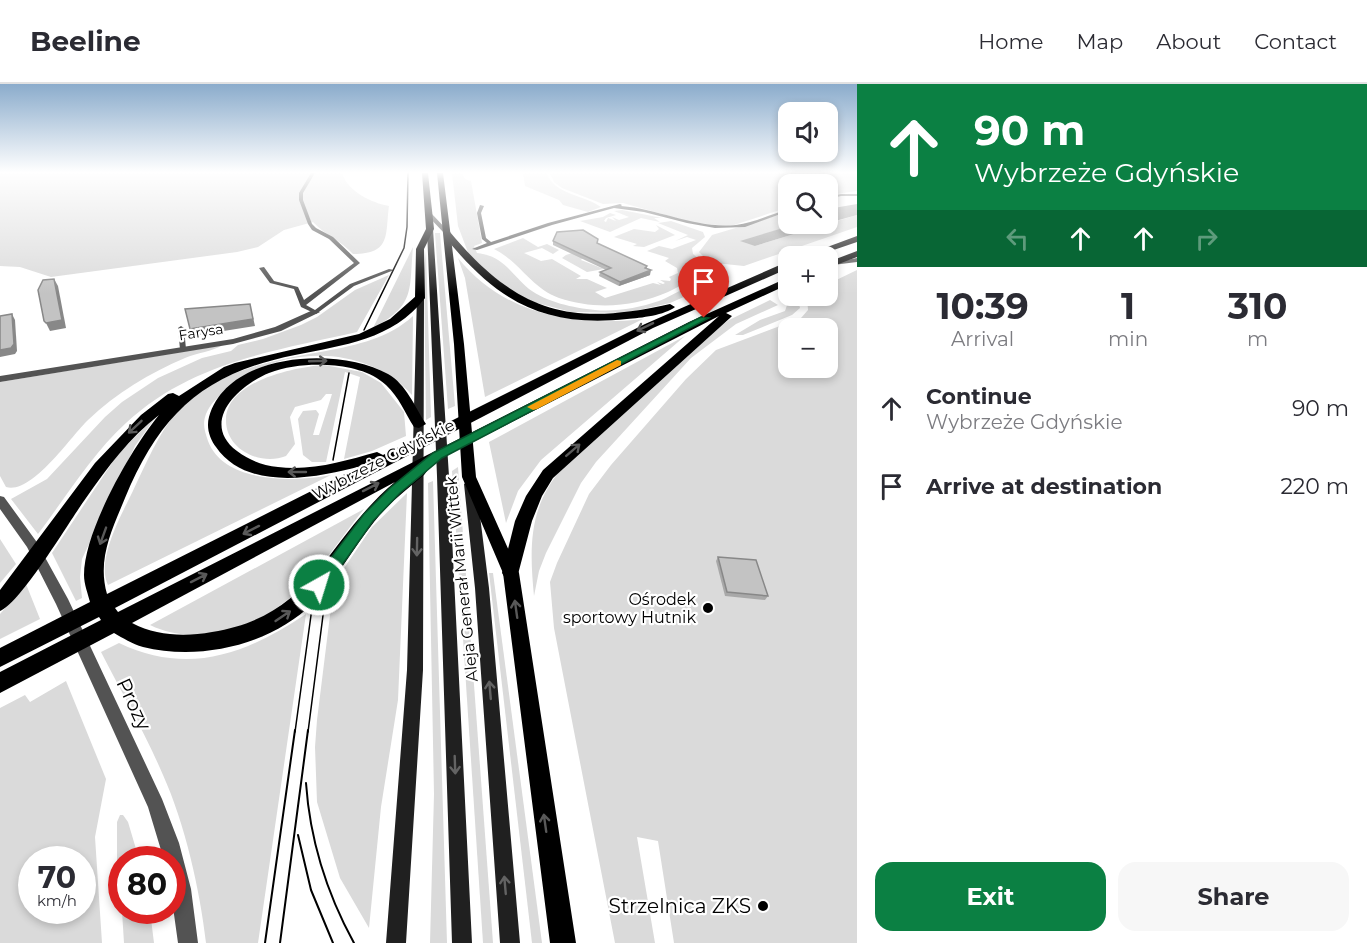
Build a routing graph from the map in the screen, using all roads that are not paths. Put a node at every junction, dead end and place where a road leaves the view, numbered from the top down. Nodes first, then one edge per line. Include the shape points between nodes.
1 (306, 213) edge
2 (429, 213) edge
3 (445, 213) joint
4 (479, 213) edge
5 (592, 213) edge
6 (657, 213) edge
7 (778, 214) edge
8 (672, 217) junction
9 (664, 220) dead end
10 (433, 228) junction
11 (447, 233) junction
12 (857, 239) edge
13 (491, 244) junction
14 (837, 246) edge
15 (475, 249) dead end
16 (857, 254) edge
17 (857, 260) edge
18 (838, 261) edge
19 (838, 263) edge
20 (262, 268) dead end
21 (778, 269) edge
22 (391, 270) dead end
23 (778, 285) edge
24 (717, 294) junction
25 (756, 294) junction
26 (420, 298) junction
27 (302, 304) junction
28 (316, 312) junction
29 (181, 328) dead end
30 (183, 349) junction
31 (238, 366) junction
32 (0, 379) edge
33 (419, 424) junction
34 (415, 446) junction
35 (438, 456) junction
36 (468, 469) junction
37 (0, 500) edge
38 (511, 573) junction
39 (142, 596) junction
40 (0, 603) edge
41 (0, 658) edge
42 (0, 683) edge
43 (188, 943) edge
44 (396, 943) edge
45 (462, 943) edge
46 (510, 943) edge
47 (563, 943) edge

1 - 27 lane via 314,229 331,238 357,263
2 - 10 main road, Aleja Generał Marii Wittek
3 - 10 lane
3 - 11 main road, Aleja Generał Marii Wittek
4 - 13 lane via 484,239
5 - 13 lane
6 - 8 lane
7 - 8 lane via 734,228
8 - 9 lane
10 - 11 lane
10 - 26 main road via 420,249
10 -> 45 main road, Aleja Generał Marii Wittek
11 - 24 highway via 495,287 519,301 559,313 597,318 631,316
11 - 36 main road, Aleja Generał Marii Wittek
12 - 14 highway
13 - 15 lane
16 - 18 highway
17 - 19 lane
20 - 27 lane via 272,282 296,288
21 - 24 highway, Wybrzeże Gdyńskie
22 - 28 lane, Farysa via 352,285
23 - 25 highway, Wybrzeże Gdyńskie
24 -> 34 highway, Wybrzeże Gdyńskie
25 - 35 highway, Wybrzeże Gdyńskie
38 -> 25 highway via 531,501 554,467 705,332
26 - 31 highway via 393,323 366,336
26 - 33 main road
27 - 28 lane
28 - 30 street, Farysa via 261,334
29 - 30 lane
30 - 32 street, Farysa
31 -> 35 highway via 189,395 163,417 136,461 101,539 94,567 97,596 114,621 127,631 173,644 205,644 248,633 281,618 319,585 377,508
31 -> 40 highway via 191,386 131,430
34 -> 33 highway via 329,470 288,472 261,468 231,454 218,439 214,422 227,396 254,376 292,363 326,360 355,364 383,376 405,398
33 -> 44 main road via 415,670
34 -> 39 highway, Wybrzeże Gdyńskie
39 -> 35 highway, Wybrzeże Gdyńskie
36 - 38 main road
46 -> 36 main road, Aleja Generał Marii Wittek via 482,588
37 - 43 street, Prozy via 32,544 73,624 156,805 182,889
47 -> 38 main road
39 - 41 highway, Wybrzeże Gdyńskie via 46,634
39 - 42 highway, Wybrzeże Gdyńskie via 54,654

